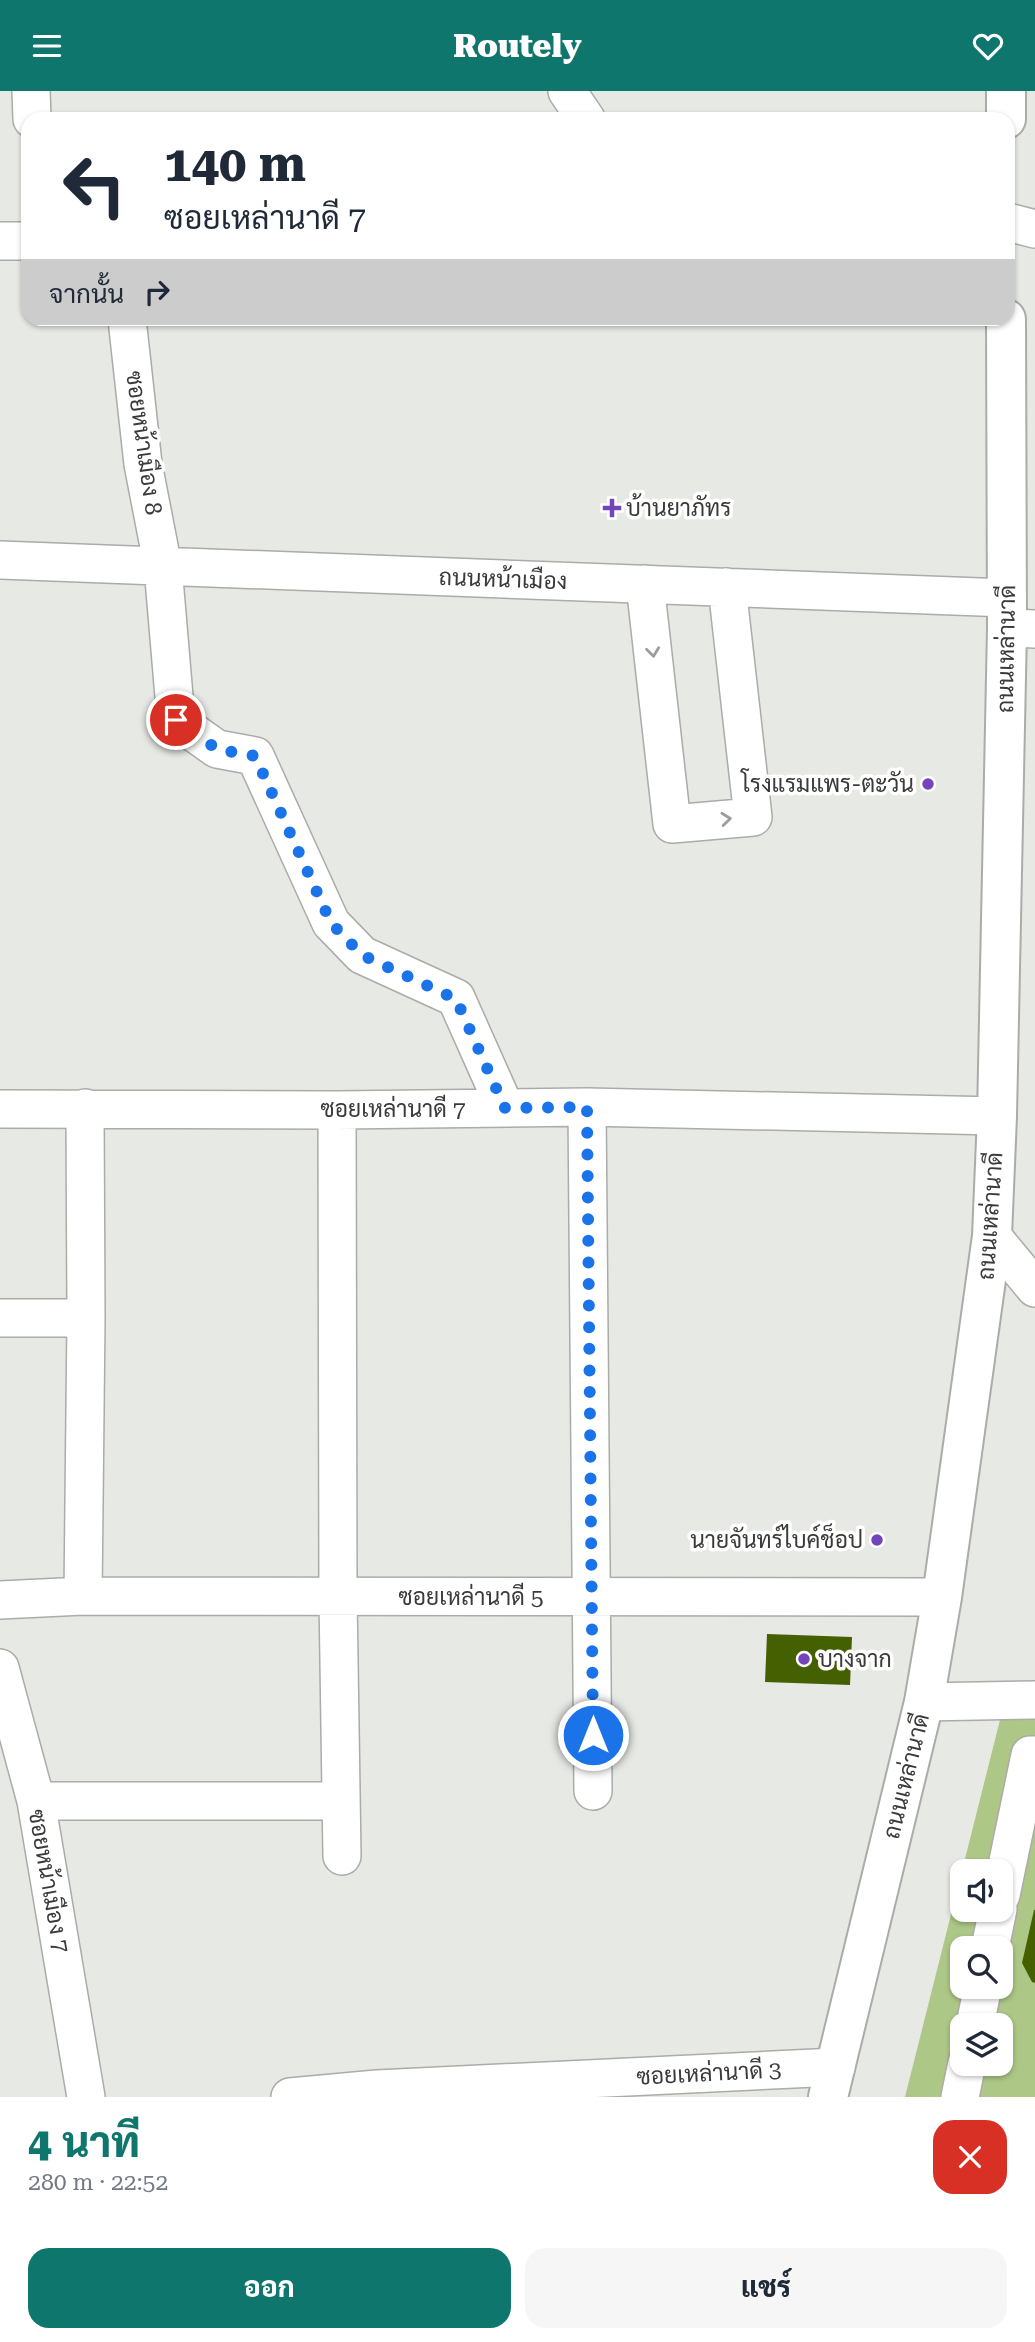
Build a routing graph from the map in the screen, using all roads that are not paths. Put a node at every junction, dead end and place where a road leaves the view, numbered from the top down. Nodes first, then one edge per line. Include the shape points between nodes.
1 (31, 91) edge
2 (567, 91) edge
3 (1006, 91) edge
4 (32, 112) edge
5 (581, 112) edge
6 (1006, 112) edge
7 (1015, 224) edge
8 (1035, 229) edge
9 (0, 241) edge
10 (21, 241) edge
11 (129, 326) edge
12 (1006, 326) edge
13 (0, 560) edge
14 (163, 567) junction
15 (645, 584) junction
16 (727, 587) junction
17 (1016, 618) edge
18 (587, 1107) junction
19 (85, 1108) junction
20 (505, 1108) junction
21 (0, 1109) edge
22 (337, 1110) junction
23 (997, 1117) junction
24 (992, 1236) junction
25 (1035, 1288) edge
26 (0, 1318) edge
27 (86, 1318) junction
28 (83, 1595) junction
29 (338, 1597) junction
30 (592, 1597) junction
31 (942, 1597) junction
32 (0, 1600) edge
33 (0, 1668) edge
34 (1035, 1700) edge
35 (924, 1702) junction
36 (1035, 1755) edge
37 (593, 1791) dead end
38 (36, 1801) junction
39 (341, 1801) junction
40 (342, 1856) dead end
41 (1008, 1859) edge
42 (964, 2076) edge
43 (832, 2082) edge
44 (86, 2097) edge
45 (290, 2097) edge
46 (960, 2097) edge

1 - 4 street
2 - 5 street
3 - 6 main road
7 - 8 street
9 - 10 street
11 - 14 street, ซอยหน้าเมือง 8 via 144,464
12 - 17 main road, ถนนเหล่านาดี
13 - 14 street, ถนนหน้าเมือง
14 - 15 street, ถนนหน้าเมือง
14 - 20 street, ซอยหน้าเมือง 8 via 176,720 217,749 255,756 331,923 362,955 456,999
15 - 16 street, ถนนหน้าเมือง
15 -> 16 street via 672,824 753,817
16 - 17 street, ถนนหน้าเมือง
17 - 23 main road, ถนนเหล่านาดี
18 - 20 street, ซอยเหล่านาดี 7
18 - 23 street, ซอยเหล่านาดี 7
18 - 30 street
19 - 21 street, ซอยเหล่านาดี 7
19 - 22 street, ซอยเหล่านาดี 7
19 - 27 street
20 - 22 street, ซอยเหล่านาดี 7
22 - 29 street
23 - 24 main road, ถนนเหล่านาดี
24 - 25 street
24 - 31 main road, ถนนเหล่านาดี
26 - 27 street
27 - 28 street
28 - 29 street, ซอยเหล่านาดี 5
28 - 32 street, ซอยเหล่านาดี 5
29 - 30 street, ซอยเหล่านาดี 5
29 - 39 street
30 - 31 street, ซอยเหล่านาดี 5
30 - 37 street
31 - 35 main road, ถนนเหล่านาดี
33 - 38 street, ซอยหน้าเมือง 7
34 - 35 street
35 - 43 main road, ถนนเหล่านาดี
36 - 41 street via 1030,1755
38 - 39 street
38 - 44 street, ซอยหน้าเมือง 7
39 - 40 street
42 - 46 street
43 - 45 street, ซอยเหล่านาดี 3 via 377,2089

